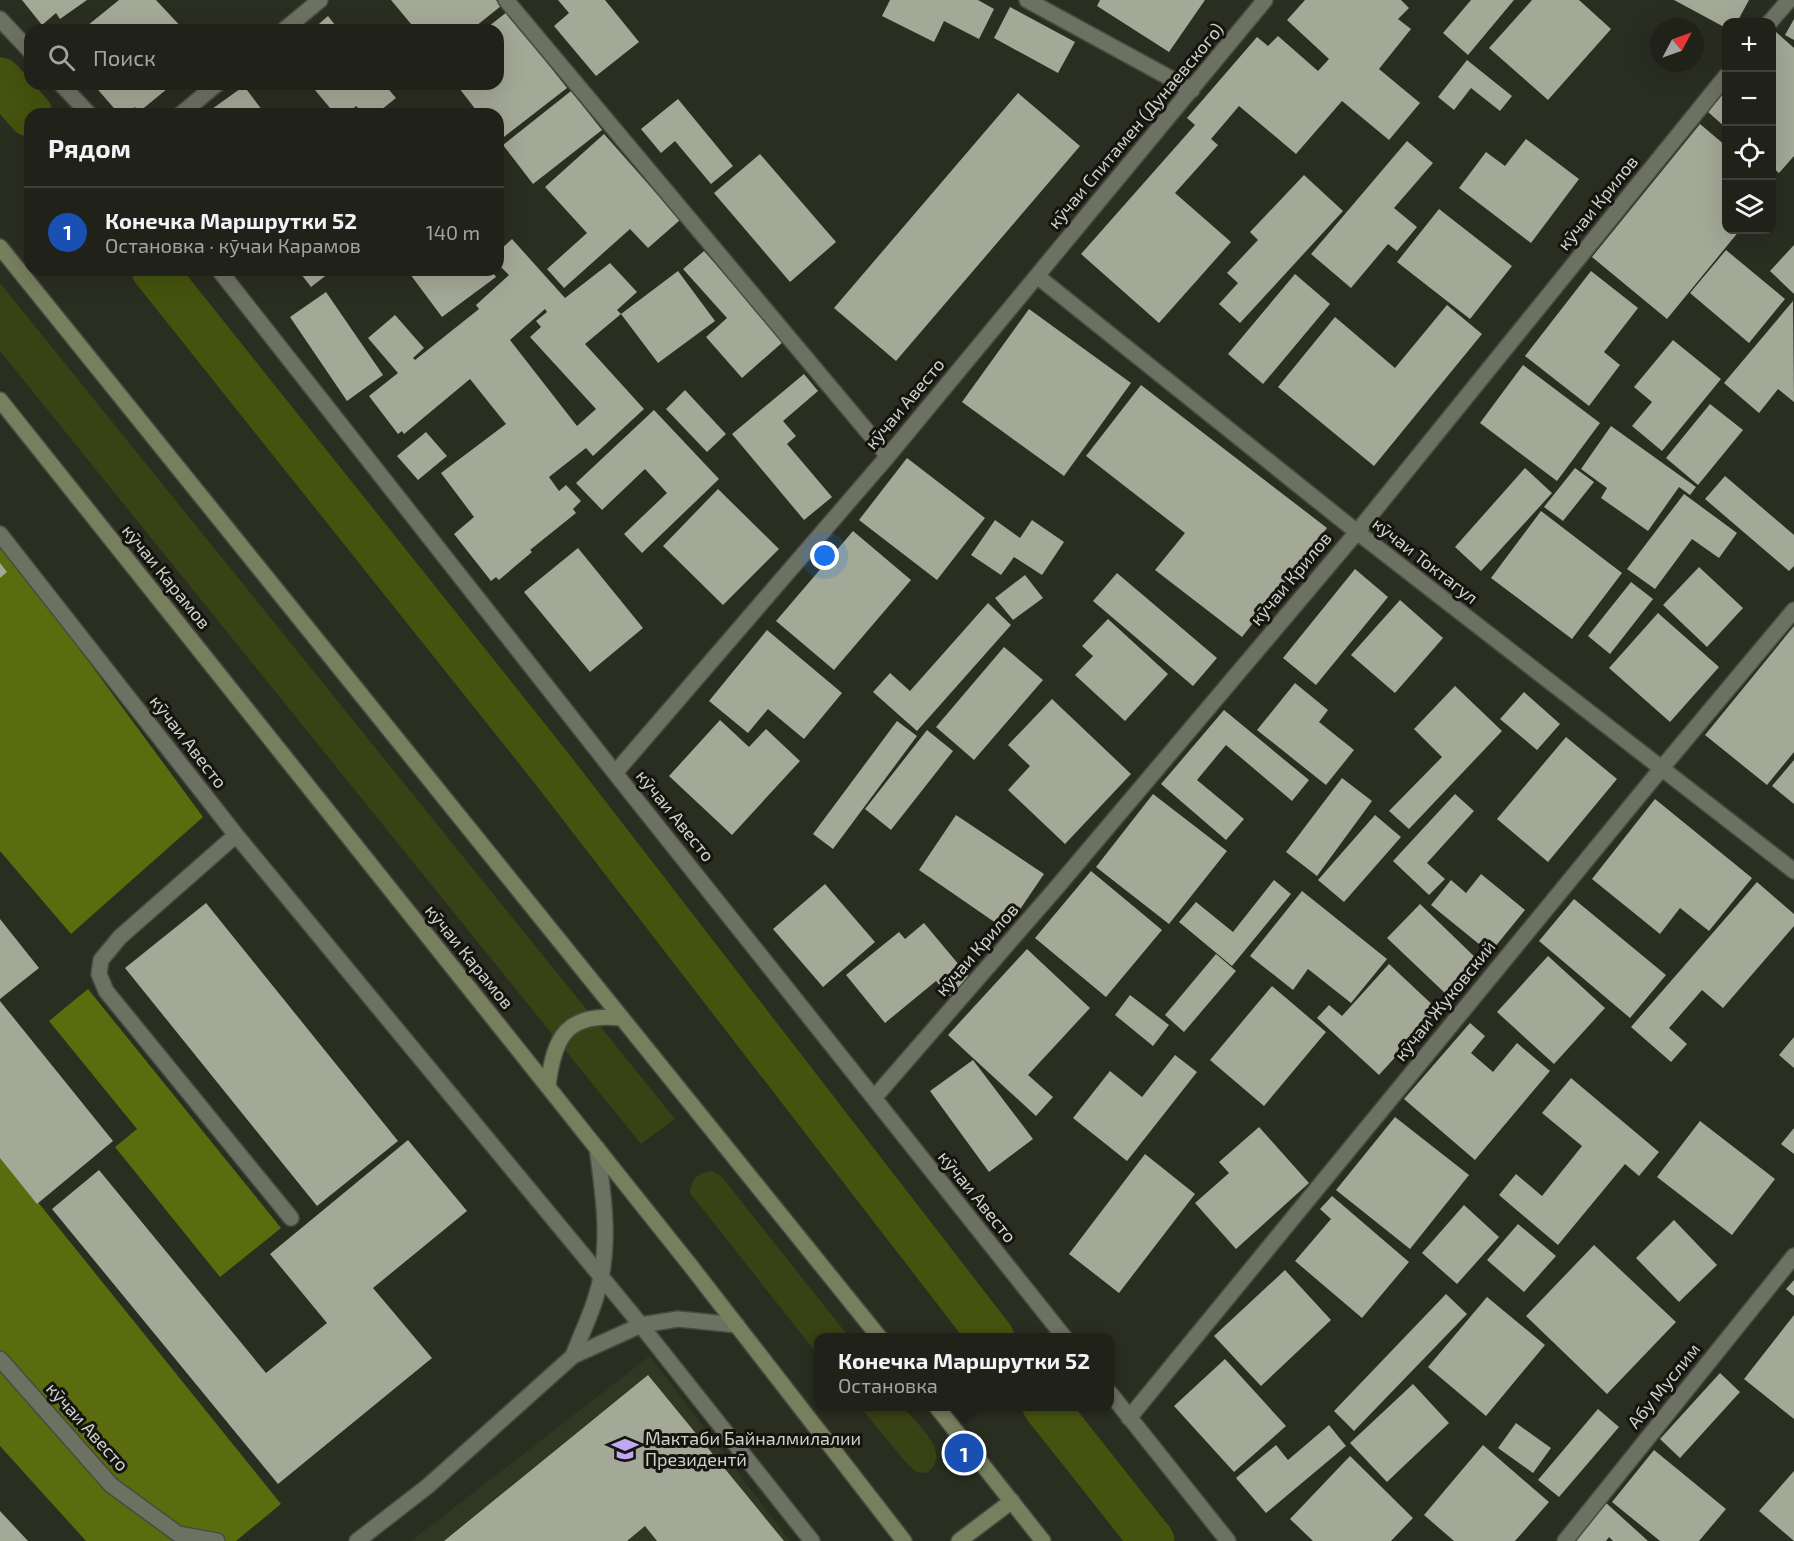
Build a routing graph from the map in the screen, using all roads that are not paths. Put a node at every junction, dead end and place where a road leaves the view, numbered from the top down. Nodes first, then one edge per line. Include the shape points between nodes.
1 (320, 0) edge
2 (506, 0) edge
3 (1027, 0) edge
4 (1265, 0) edge
5 (1788, 0) edge
6 (1773, 18) edge
7 (0, 19) edge
8 (291, 24) edge
9 (24, 45) edge
10 (1722, 81) edge
11 (67, 90) edge
12 (210, 90) edge
13 (1192, 90) junction
14 (83, 108) edge
15 (188, 108) edge
16 (0, 247) edge
17 (224, 276) edge
18 (1037, 276) junction
19 (0, 400) edge
20 (888, 456) junction
21 (1357, 532) junction
22 (0, 534) edge
23 (1794, 610) edge
24 (1661, 769) junction
25 (615, 773) junction
26 (236, 835) junction
27 (1794, 871) edge
28 (622, 1018) junction
29 (548, 1086) junction
30 (874, 1098) junction
31 (597, 1148) junction
32 (291, 1218) dead end
33 (1794, 1256) edge
34 (601, 1276) junction
35 (641, 1325) junction
36 (737, 1325) junction
37 (876, 1333) edge
38 (1061, 1333) edge
39 (573, 1356) junction
40 (0, 1359) edge
41 (1114, 1398) edge
42 (939, 1411) edge
43 (1129, 1418) junction
44 (1012, 1501) junction
45 (217, 1541) edge
46 (357, 1541) edge
47 (812, 1541) edge
48 (904, 1541) edge
49 (959, 1541) edge
50 (1043, 1541) edge
51 (1228, 1541) edge
52 (1565, 1541) edge

1 - 8 street
2 - 20 street
3 - 13 street
4 - 13 street, кӯчаи Спитамен (Дунаевского)
5 - 6 street
7 - 9 street
10 - 21 street, кӯчаи Крилов
11 - 14 street
12 - 15 street
13 - 18 street, кӯчаи Спитамен (Дунаевского)
16 - 28 main road
17 - 25 street
18 - 20 street, кӯчаи Авесто
18 - 21 street, кӯчаи Токтагул
19 - 29 main road, кӯчаи Карамов
20 - 25 street, кӯчаи Авесто
21 - 24 street, кӯчаи Токтагул
21 - 30 street, кӯчаи Крилов
22 - 26 street, кӯчаи Авесто
23 - 24 street, кӯчаи Жуковский
24 - 27 street, кӯчаи Токтагул
24 - 43 street, кӯчаи Жуковский
25 - 30 street, кӯчаи Авесто
26 - 32 street via 120,937 101,960 99,974 106,991
26 - 34 street, кӯчаи Авесто
28 - 29 main road via 598,1015 579,1022 563,1035 552,1054
28 - 37 main road
29 - 31 main road, кӯчаи Карамов
30 - 38 street, кӯчаи Авесто
31 - 34 street via 605,1202 606,1247
31 - 36 main road, кӯчаи Карамов
33 - 52 street, Абу Муслим
34 - 35 street, кӯчаи Авесто
34 - 39 street
35 - 36 street via 678,1319
35 - 39 street
35 - 47 street, кӯчаи Авесто
36 - 48 main road, кӯчаи Карамов
39 - 46 street via 428,1486
40 - 45 street, кӯчаи Авесто via 111,1485 178,1534
41 - 43 street
42 - 44 main road
43 - 51 street
44 - 49 main road
44 - 50 main road

